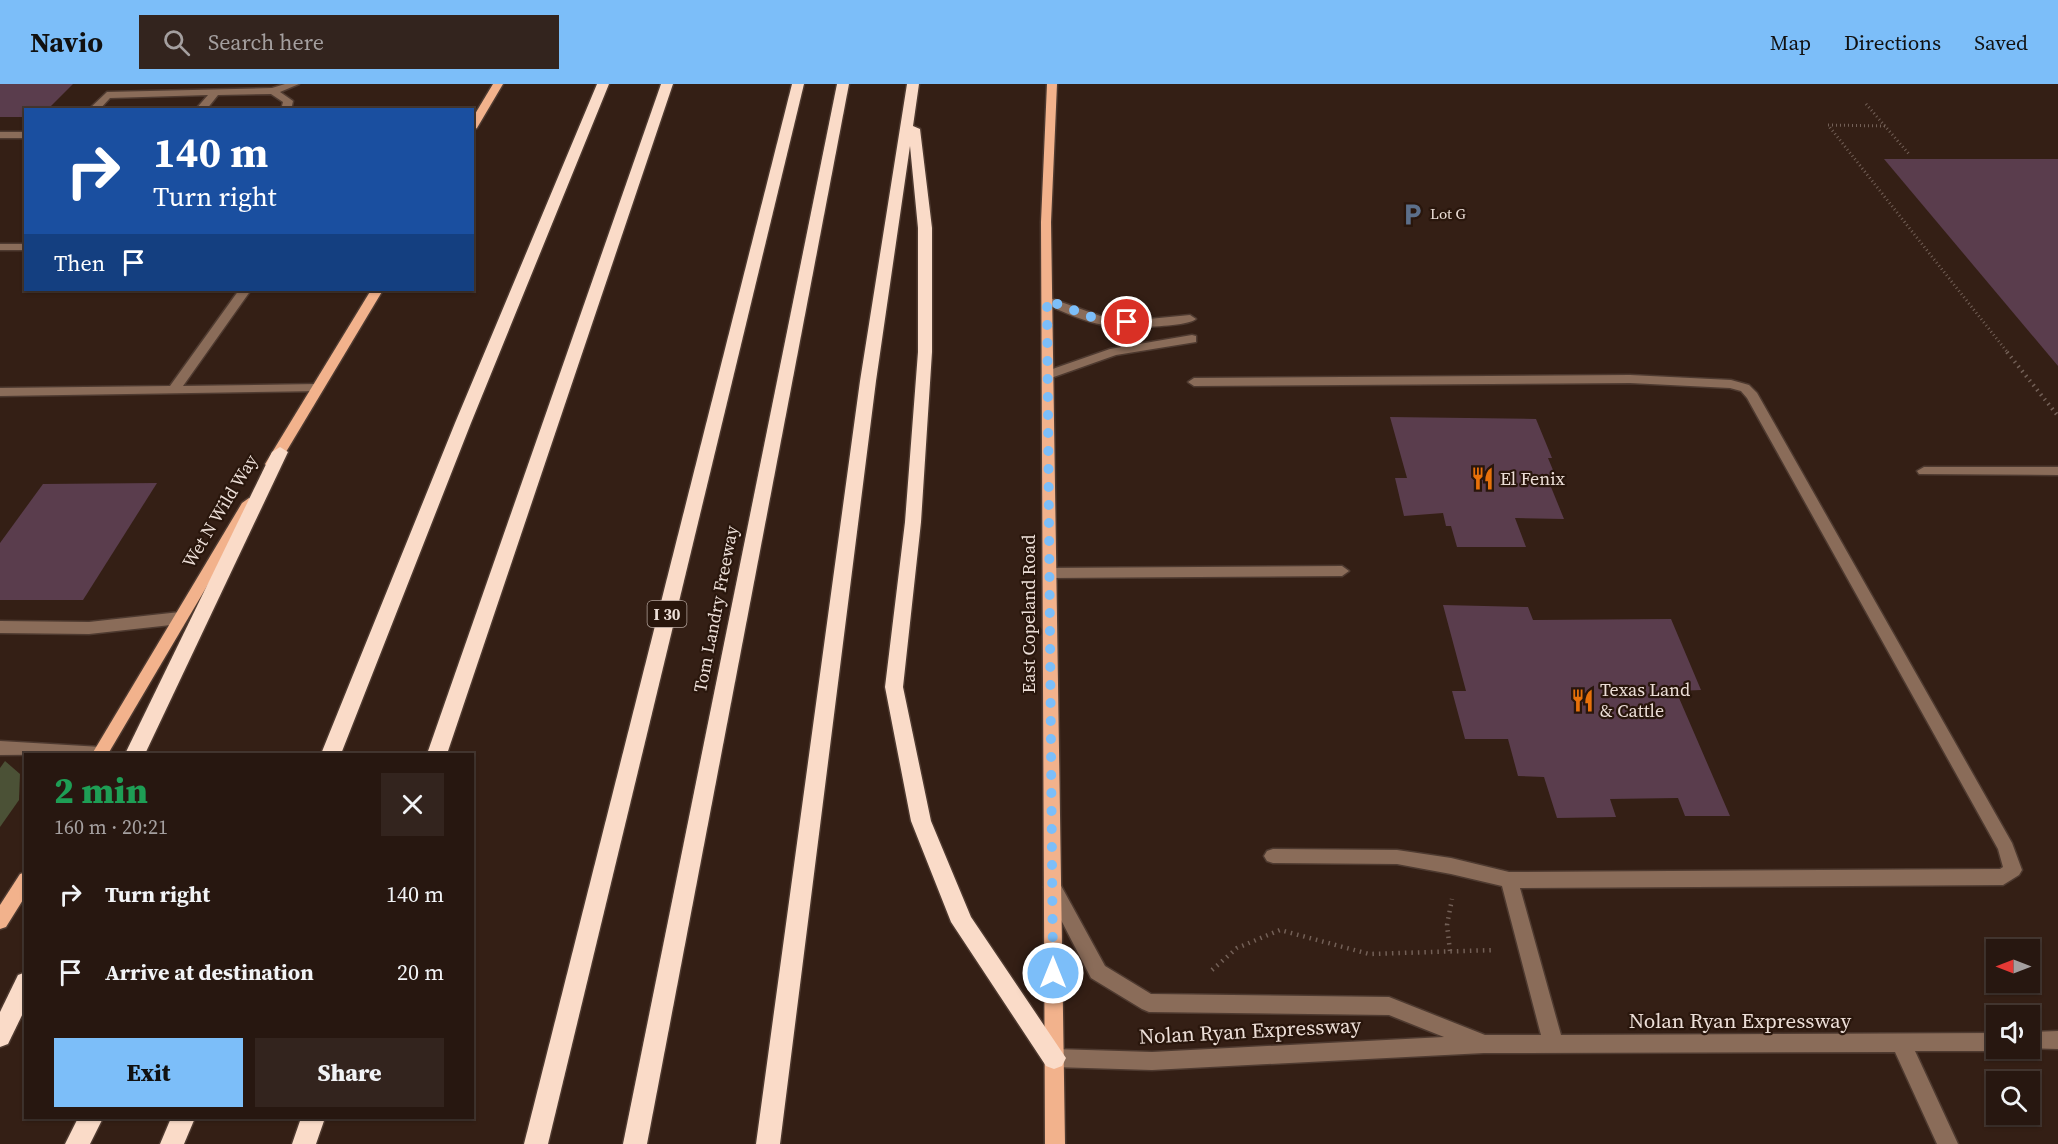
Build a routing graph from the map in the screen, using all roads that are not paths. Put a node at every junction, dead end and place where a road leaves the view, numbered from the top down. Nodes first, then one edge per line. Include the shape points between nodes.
1 (117, 84) edge
2 (294, 84) edge
3 (498, 84) edge
4 (603, 84) edge
5 (667, 84) edge
6 (798, 84) edge
7 (843, 84) edge
8 (913, 84) edge
9 (1052, 84) edge
10 (273, 91) junction
11 (215, 93) junction
12 (107, 95) junction
13 (911, 107) junction
14 (95, 108) edge
15 (202, 108) edge
16 (286, 108) edge
17 (474, 125) edge
18 (0, 135) edge
19 (24, 135) edge
20 (24, 246) edge
21 (0, 247) edge
22 (243, 291) edge
23 (376, 291) edge
24 (1047, 300) junction
25 (1190, 319) dead end
26 (1192, 339) dead end
27 (1048, 375) junction
28 (1194, 382) dead end
29 (318, 388) junction
30 (174, 390) junction
31 (0, 392) edge
32 (280, 452) junction
33 (1924, 471) dead end
34 (2058, 471) edge
35 (1342, 571) dead end
36 (1050, 573) junction
37 (180, 618) junction
38 (0, 627) edge
39 (349, 712) junction
40 (0, 748) edge
41 (84, 753) edge
42 (102, 753) edge
43 (135, 753) edge
44 (320, 753) edge
45 (332, 753) edge
46 (437, 753) edge
47 (1273, 856) dead end
48 (1509, 880) junction
49 (24, 882) edge
50 (1052, 887) junction
51 (0, 921) edge
52 (24, 986) edge
53 (0, 1036) edge
54 (2058, 1040) edge
55 (2040, 1041) edge
56 (1986, 1042) edge
57 (1484, 1044) junction
58 (1901, 1044) junction
59 (1554, 1045) junction
60 (1054, 1058) junction
61 (90, 1119) edge
62 (183, 1119) edge
63 (313, 1119) edge
64 (76, 1144) edge
65 (172, 1144) edge
66 (304, 1144) edge
67 (536, 1144) edge
68 (635, 1144) edge
69 (768, 1144) edge
70 (1055, 1144) edge
71 (1948, 1144) edge

1 - 12 street
2 - 10 street
3 - 17 main road
4 - 39 highway
5 - 46 highway
6 - 67 highway, I 30
7 - 68 highway, Tom Landry Freeway
8 - 13 highway
9 - 24 main road, East Copeland Road
10 - 11 street
10 - 16 street via 288,101
11 - 12 street
11 - 15 street
12 - 14 street
13 - 60 highway via 926,228 925,352 913,522 894,687 921,821 962,922
13 - 69 highway via 868,381
18 - 19 street
20 - 21 street
22 - 30 street
23 - 29 main road, Wet N Wild Way
24 - 25 street via 1105,322
24 - 27 main road, East Copeland Road
26 - 27 street via 1114,352
27 - 36 main road, East Copeland Road
28 - 48 street via 1630,379 1745,388 2007,848 2013,870 2003,877
29 - 30 street
29 - 32 main road, Wet N Wild Way
30 - 31 street
32 - 37 main road, Wet N Wild Way
32 - 43 highway
33 - 34 street
35 - 36 street
36 - 50 main road, East Copeland Road
37 - 38 street via 89,628
37 - 42 main road, Wet N Wild Way
39 - 44 highway
39 - 45 highway
40 - 41 street
47 - 48 street via 1397,858
48 - 59 street
49 - 51 main road
50 - 57 street, Nolan Ryan Expressway via 1098,972 1149,1004 1389,1006
50 - 60 main road, East Copeland Road
52 - 53 highway
54 - 55 street
56 - 58 street, Nolan Ryan Expressway
57 - 59 street, Nolan Ryan Expressway
57 - 60 street, Nolan Ryan Expressway via 1152,1061
58 - 59 street, Nolan Ryan Expressway
58 - 71 street
60 - 70 main road, East Copeland Road
61 - 64 highway
62 - 65 highway
63 - 66 highway

